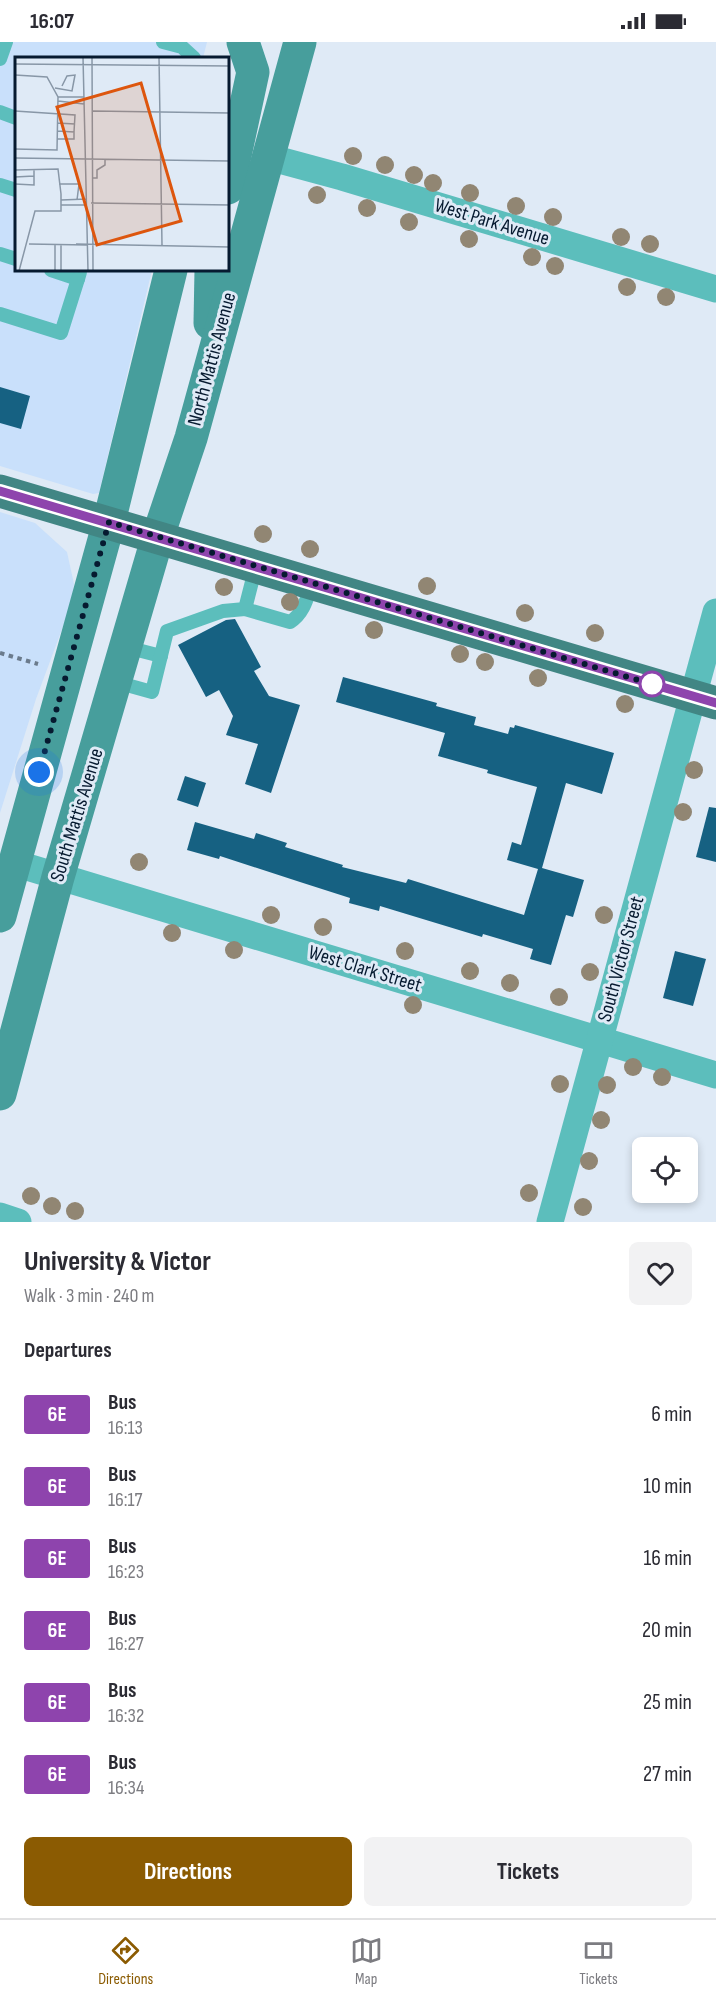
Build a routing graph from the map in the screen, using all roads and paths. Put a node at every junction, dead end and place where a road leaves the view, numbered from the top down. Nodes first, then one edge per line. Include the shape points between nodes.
1 (6, 42) edge
2 (163, 42) edge
3 (227, 42) edge
4 (243, 42) edge
5 (300, 42) edge
6 (193, 57) edge
7 (223, 57) edge
8 (0, 59) edge
9 (0, 112) edge
10 (15, 117) edge
11 (268, 157) junction
12 (230, 179) edge
13 (0, 185) edge
14 (15, 190) edge
15 (0, 254) edge
16 (15, 259) edge
17 (171, 272) edge
18 (211, 272) edge
19 (80, 274) edge
20 (716, 290) edge
21 (0, 314) edge
22 (210, 370) junction
23 (0, 491) edge
24 (109, 522) junction
25 (158, 536) junction
26 (256, 566) junction
27 (312, 583) junction
28 (244, 609) junction
29 (716, 612) edge
30 (126, 647) junction
31 (0, 653) edge
32 (161, 656) junction
33 (38, 664) dead end
34 (116, 682) junction
35 (705, 700) edge
36 (11, 858) edge
37 (58, 877) junction
38 (0, 916) edge
39 (599, 1040) junction
40 (716, 1076) edge
41 (0, 1094) edge
42 (0, 1216) edge
43 (18, 1222) edge
44 (550, 1222) edge

1 - 8 lane
2 - 6 lane via 182,47
3 - 7 main road
4 - 12 main road via 253,72
5 - 11 main road, North Mattis Avenue
9 - 10 lane
11 - 20 street, West Park Avenue
11 - 22 main road, North Mattis Avenue
13 - 14 lane
15 - 16 lane
17 - 24 main road
18 - 22 main road
19 - 21 lane via 61,333
22 - 25 main road, North Mattis Avenue
23 - 24 main road
24 - 25 main road
24 - 36 main road
25 - 26 main road
25 - 30 main road, South Mattis Avenue
26 - 27 main road
26 - 28 lane
27 - 28 lane via 302,609 290,622
27 - 35 main road
28 - 32 lane via 223,611 167,631
29 - 35 street, South Victor Street
30 - 32 lane
30 - 34 main road, South Mattis Avenue
31 - 33 path
32 - 34 lane via 152,692
34 - 37 main road, South Mattis Avenue
35 - 39 street, South Victor Street
36 - 37 street, West Clark Street
36 - 38 main road
37 - 39 street, West Clark Street
37 - 41 main road, South Mattis Avenue
39 - 40 street, West Clark Street
39 - 44 street, South Victor Street
42 - 43 street

